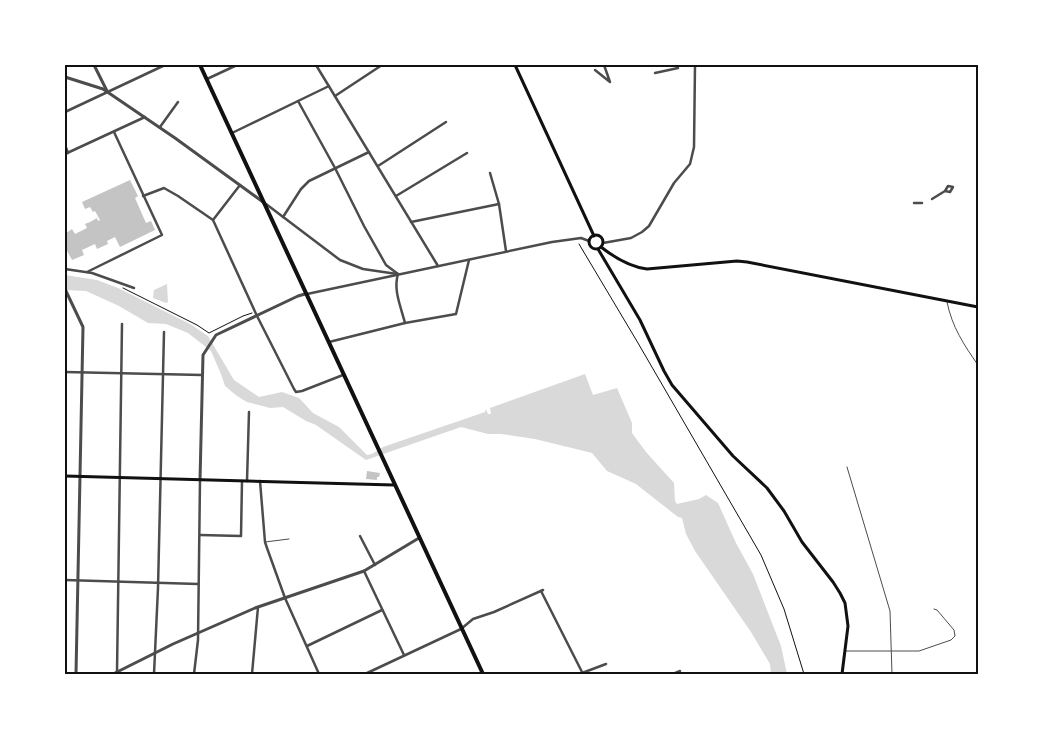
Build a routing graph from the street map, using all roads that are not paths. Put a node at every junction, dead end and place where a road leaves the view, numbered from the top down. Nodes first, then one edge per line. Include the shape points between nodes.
1 (94, 65) edge
2 (165, 65) edge
3 (200, 65) edge
4 (237, 65) edge
5 (316, 65) edge
6 (382, 65) edge
7 (515, 65) edge
8 (604, 65) edge
9 (695, 65) edge
10 (232, 66) edge
11 (678, 68) dead end
12 (596, 70) dead end
13 (655, 73) dead end
14 (65, 77) edge
15 (207, 79) junction
16 (328, 86) junction
17 (108, 92) junction
18 (335, 96) junction
19 (298, 101) junction
20 (178, 102) dead end
21 (65, 112) edge
22 (145, 117) junction
23 (446, 122) dead end
24 (160, 127) junction
25 (114, 132) junction
26 (232, 133) junction
27 (65, 145) edge
28 (369, 152) junction
29 (467, 153) dead end
30 (67, 154) edge
31 (377, 166) junction
32 (335, 168) junction
33 (490, 173) dead end
34 (240, 185) junction
35 (945, 191) dead end
36 (143, 196) junction
37 (396, 196) junction
38 (932, 199) dead end
39 (263, 202) junction
40 (914, 203) dead end
41 (922, 203) dead end
42 (499, 204) junction
43 (283, 216) junction
44 (213, 220) junction
45 (411, 222) junction
46 (594, 236) junction
47 (589, 241) junction
48 (600, 246) junction
49 (506, 251) junction
50 (469, 260) junction
51 (438, 266) junction
52 (65, 269) edge
53 (87, 272) junction
54 (398, 274) junction
55 (134, 288) dead end
56 (66, 293) edge
57 (305, 294) junction
58 (947, 301) junction
59 (978, 307) edge
60 (255, 315) junction
61 (405, 323) junction
62 (122, 324) dead end
63 (164, 332) dead end
64 (328, 342) junction
65 (978, 365) edge
66 (65, 372) edge
67 (83, 372) junction
68 (122, 373) junction
69 (162, 374) junction
70 (202, 375) junction
71 (343, 375) junction
72 (249, 412) dead end
73 (847, 467) dead end
74 (65, 476) edge
75 (81, 476) junction
76 (120, 478) junction
77 (160, 479) junction
78 (200, 480) junction
79 (242, 481) junction
80 (247, 481) junction
81 (260, 481) junction
82 (394, 485) junction
83 (200, 535) junction
84 (360, 536) dead end
85 (419, 538) junction
86 (289, 539) dead end
87 (265, 542) junction
88 (375, 565) junction
89 (364, 570) junction
90 (65, 580) edge
91 (78, 581) junction
92 (118, 582) junction
93 (158, 583) junction
94 (198, 584) junction
95 (285, 598) junction
96 (258, 607) junction
97 (934, 609) dead end
98 (382, 610) junction
99 (461, 628) junction
100 (198, 634) junction
101 (307, 646) junction
102 (845, 651) junction
103 (891, 651) junction
104 (156, 653) junction
105 (404, 655) junction
106 (606, 664) dead end
107 (316, 668) junction
108 (114, 673) edge
109 (681, 673) edge
110 (76, 674) edge
111 (154, 674) edge
112 (194, 674) edge
113 (252, 674) edge
114 (315, 674) edge
115 (319, 674) edge
116 (365, 674) edge
117 (483, 674) edge
118 (582, 674) edge
119 (673, 674) edge
120 (842, 674) edge
121 (892, 674) edge

1 - 17 street
2 - 17 street
3 - 15 main road
4 - 10 street
5 - 16 street
6 - 18 street
7 - 46 main road
8 - 12 street via 610,82
9 - 48 street via 694,148 690,164 674,182 649,226 631,238
10 - 15 street
11 - 13 street
14 - 17 street
15 - 26 main road
16 - 18 street
16 - 19 street
17 - 21 street
17 - 22 street
18 - 28 street
19 - 26 street
19 - 32 street
20 - 24 street
22 - 24 street
22 - 25 street
23 - 31 street
24 - 34 street
25 - 30 street
25 - 36 street
26 - 39 main road
27 - 30 street
28 - 31 street
28 - 32 street
29 - 37 street
31 - 37 street
32 - 43 street via 301,188
32 - 54 street via 386,265
33 - 42 street
34 - 39 street
34 - 44 street
35 - 38 street
36 - 44 street via 164,188
36 - 53 street via 162,236
37 - 45 street
39 - 43 street
39 - 57 main road
40 - 41 street
42 - 45 street
42 - 49 street
43 - 54 street via 340,260 363,269
44 - 60 street
45 - 51 street
46 - 47 main road
46 - 48 main road via 600,237
47 - 48 main road via 591,247
47 - 49 street via 581,238
48 - 58 main road via 638,268 748,262
48 - 102 main road via 672,385 733,456 767,488 840,593 847,614
49 - 50 street
50 - 51 street
50 - 61 street via 456,314
51 - 54 street
52 - 53 street
53 - 55 street
54 - 57 street
54 - 61 street via 397,294
56 - 67 street via 83,327
57 - 60 street
57 - 64 main road
58 - 59 main road
58 - 65 lane via 958,336
60 - 70 street via 216,335 203,355
60 - 71 street via 296,392
61 - 64 street
62 - 68 street
63 - 69 street
64 - 71 main road
66 - 67 street
67 - 68 street
67 - 75 street
68 - 69 street
68 - 76 street
69 - 70 street
69 - 77 street
70 - 78 street
71 - 82 main road
72 - 80 street
73 - 103 lane via 890,611
74 - 75 main road
75 - 76 main road
75 - 91 street
76 - 77 main road
76 - 92 street
77 - 78 main road
77 - 93 street
78 - 79 main road
78 - 83 street
79 - 80 main road
79 - 83 street via 241,536
80 - 81 main road
81 - 82 main road
81 - 87 street
82 - 85 main road
83 - 94 street
84 - 88 street
85 - 88 street
85 - 99 main road
86 - 87 lane
87 - 95 street
88 - 89 street
89 - 95 street
89 - 98 street
90 - 91 street
91 - 92 street
91 - 110 street
92 - 93 street
92 - 108 street
93 - 94 street
93 - 104 street
94 - 100 street
95 - 96 street
95 - 101 street
96 - 100 street
96 - 113 street
97 - 103 lane via 954,630 954,639 923,650
98 - 101 street
98 - 105 street
99 - 105 street
99 - 117 main road
99 - 118 street via 473,618 542,591
100 - 104 street
100 - 112 street
101 - 107 street
102 - 103 lane
102 - 120 main road
103 - 121 lane
104 - 108 street
104 - 111 street
105 - 116 street
106 - 118 street
107 - 114 street
107 - 115 street
109 - 119 street

